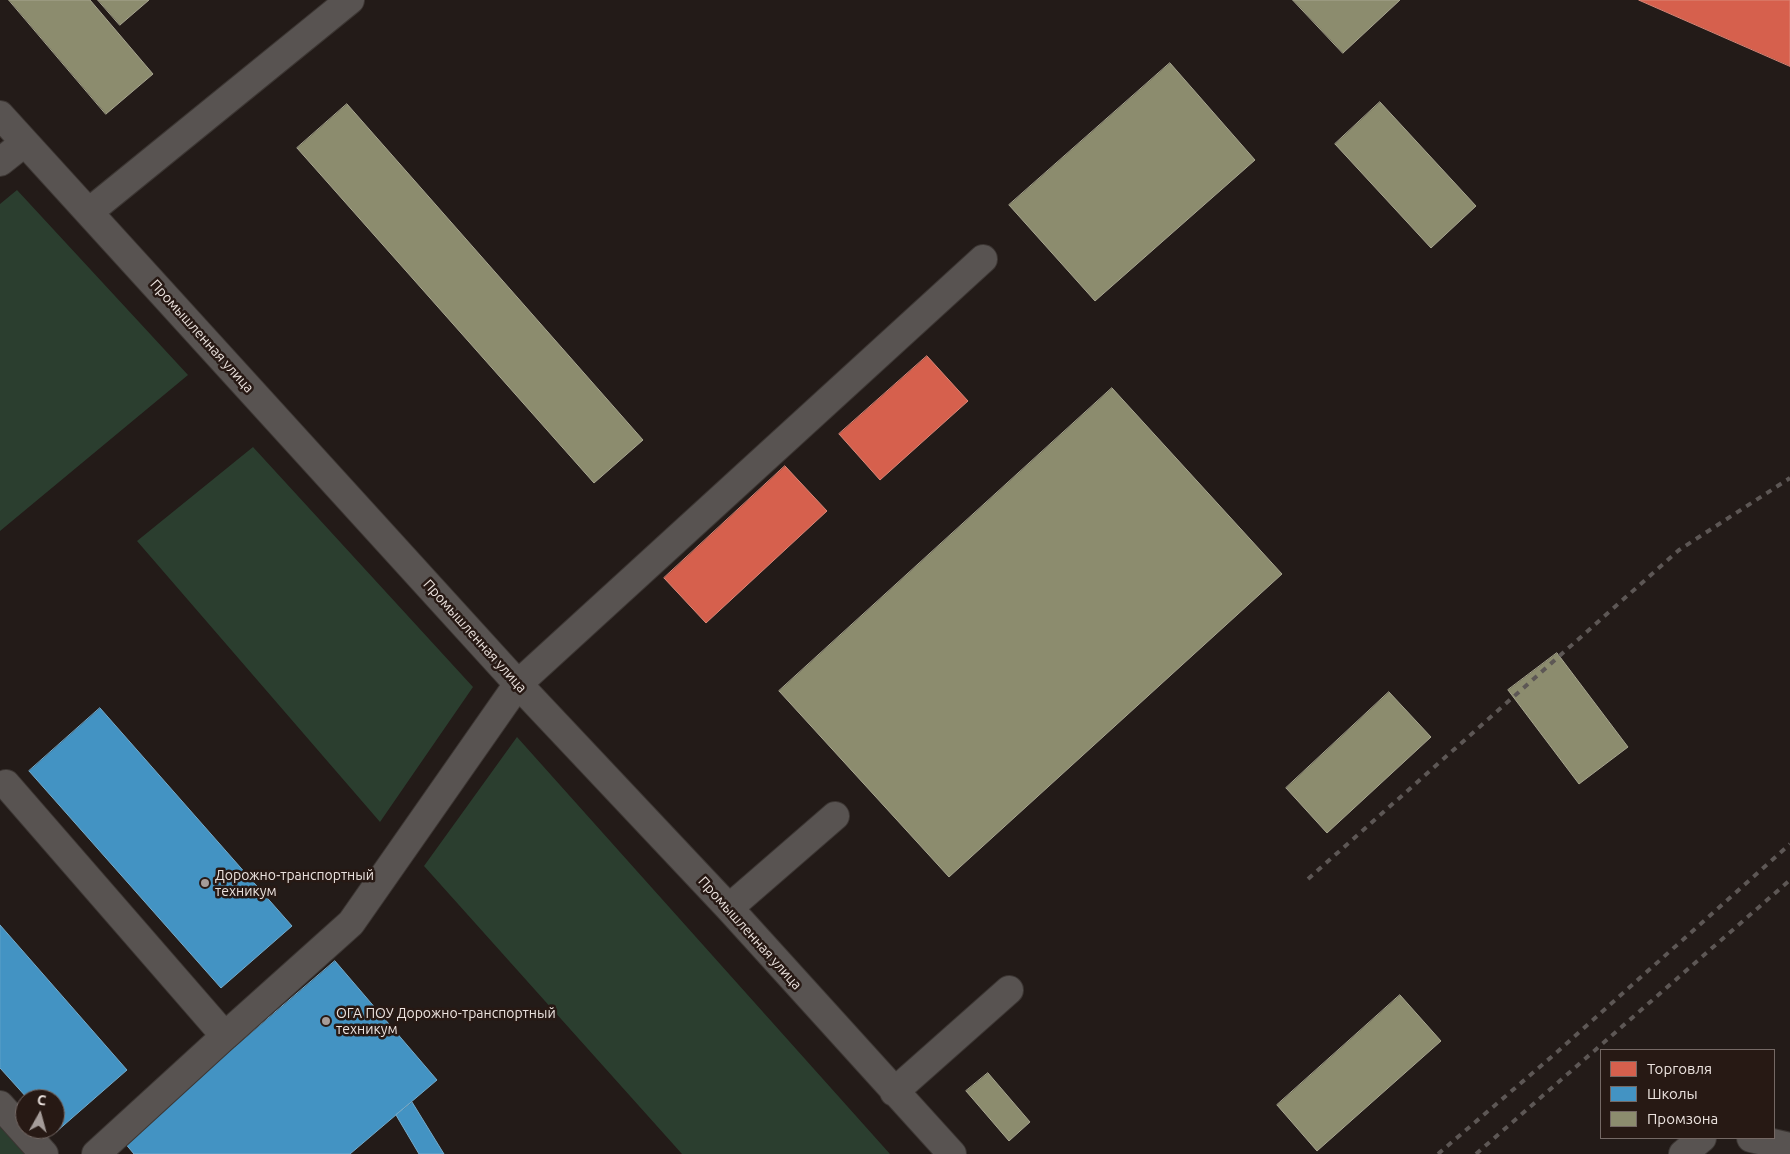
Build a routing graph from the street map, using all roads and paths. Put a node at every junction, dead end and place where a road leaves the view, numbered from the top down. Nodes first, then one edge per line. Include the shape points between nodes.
1 (350, 0) edge
2 (0, 115) edge
3 (24, 143) junction
4 (0, 162) edge
5 (89, 212) junction
6 (983, 259) dead end
7 (518, 684) junction
8 (6, 784) dead end
9 (834, 816) dead end
10 (729, 908) junction
11 (1009, 990) dead end
12 (225, 1036) junction
13 (894, 1092) junction
14 (0, 1106) edge
15 (1701, 1139) edge
16 (1756, 1139) edge
17 (1790, 1147) edge
18 (44, 1154) edge
19 (96, 1154) edge
20 (952, 1154) edge
21 (1682, 1154) edge

1 - 5 street
2 - 3 street, Промышленная улица
3 - 4 street
3 - 5 street, Промышленная улица
5 - 7 street, Промышленная улица
6 - 7 street
7 - 10 street, Промышленная улица
7 - 12 street via 351,923
8 - 12 street
9 - 10 street
10 - 13 street, Промышленная улица
11 - 13 street
12 - 19 street
13 - 20 street, Промышленная улица
14 - 18 street
15 - 21 street
16 - 17 street

